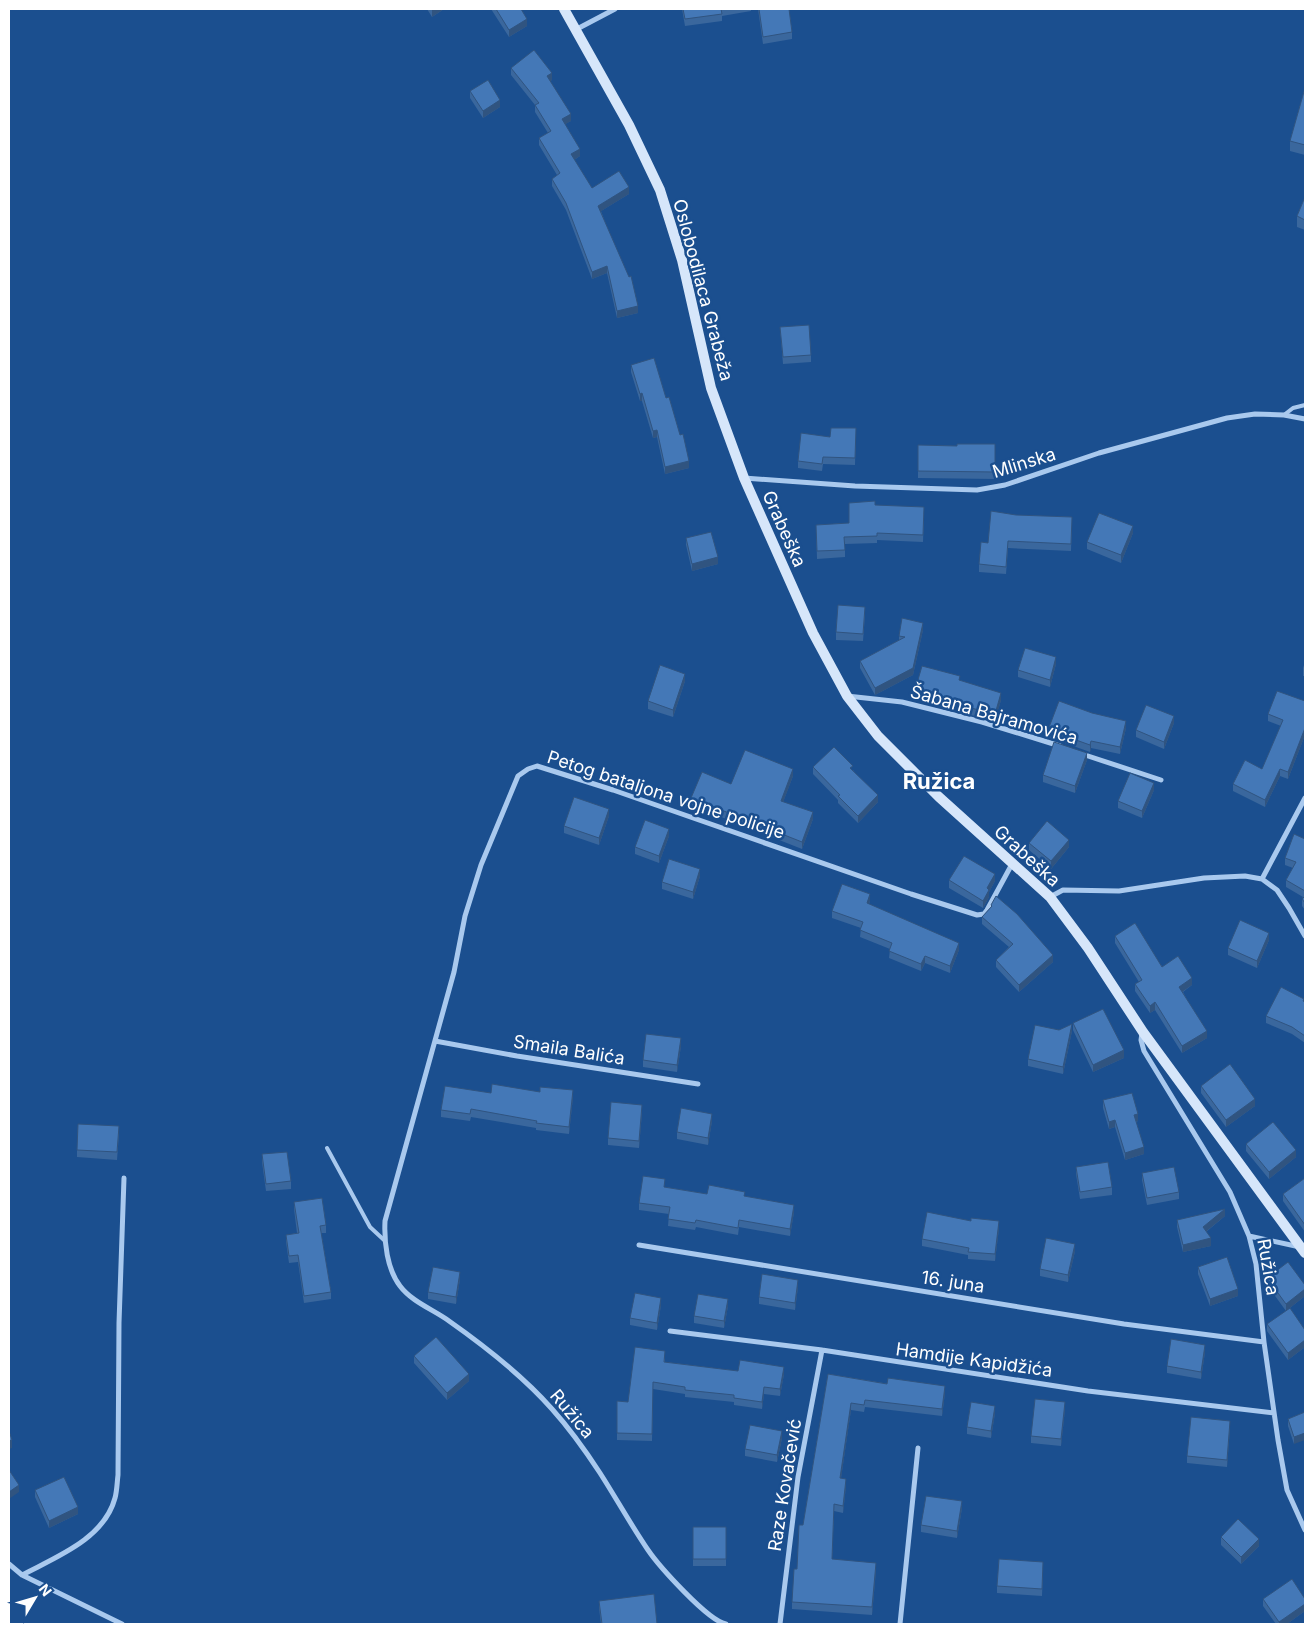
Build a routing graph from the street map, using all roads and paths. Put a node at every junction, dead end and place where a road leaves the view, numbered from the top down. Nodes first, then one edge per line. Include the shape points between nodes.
1 (564, 9) edge
2 (614, 9) edge
3 (577, 29) junction
4 (1305, 404) edge
5 (1284, 415) junction
6 (1305, 419) edge
7 (744, 478) junction
8 (847, 696) junction
9 (1067, 749) edge
10 (1076, 752) edge
11 (1161, 780) dead end
12 (1305, 798) edge
13 (1012, 864) junction
14 (1262, 878) junction
15 (1050, 897) junction
16 (1305, 936) edge
17 (1143, 1032) junction
18 (435, 1041) junction
19 (698, 1084) dead end
20 (327, 1148) dead end
21 (124, 1178) dead end
22 (1249, 1236) junction
23 (384, 1240) junction
24 (638, 1245) dead end
25 (1303, 1250) edge
26 (670, 1331) dead end
27 (1264, 1342) junction
28 (822, 1350) junction
29 (1274, 1413) junction
30 (918, 1448) dead end
31 (1305, 1530) edge
32 (9, 1564) edge
33 (22, 1574) junction
34 (122, 1624) edge
35 (723, 1624) edge
36 (780, 1624) edge
37 (900, 1624) edge

1 - 3 street, Oslobodilaca Grabeža
2 - 3 street
3 - 7 street, Oslobodilaca Grabeža via 660,190 682,260 711,388
4 - 5 lane
5 - 6 street, Mlinska
5 - 7 street, Mlinska via 1255,414 1227,418 1099,453 1005,485 977,490
7 - 8 street, Grabeška via 813,633
8 - 9 street, Šabana Bajramovića via 902,702 982,722
8 - 13 street, Grabeška via 878,736
10 - 11 street, Šabana Bajramovića
12 - 14 street
13 - 15 street, Grabeška
13 - 18 street, Petog bataljona vojne policije via 987,910 977,915 554,770 537,766 528,768 518,776 481,864
14 - 15 street via 1204,878 1119,891 1063,890
14 - 16 street via 1277,890
15 - 17 street, Grabeška
17 - 22 street, Ružica via 1144,1051 1230,1192
17 - 25 street, Grabeška
18 - 19 street, Smaila Balića
18 - 23 street, Petog bataljona vojne policije via 385,1221
20 - 23 lane via 370,1227
21 - 33 street via 115,1499 99,1528 77,1545
22 - 25 street
22 - 27 street, Ružica via 1256,1264
23 - 35 street, Ružica via 400,1287 475,1339 552,1408 590,1458 649,1551 702,1609
24 - 27 street, 16. juna via 1124,1324
26 - 28 street, Hamdije Kapidžića
27 - 29 street, Ružica
28 - 29 street, Hamdije Kapidžića via 1088,1391
28 - 36 street, Raze Kovačević via 798,1477
29 - 31 street, Ružica via 1287,1490
30 - 37 street
32 - 33 street
33 - 34 street

